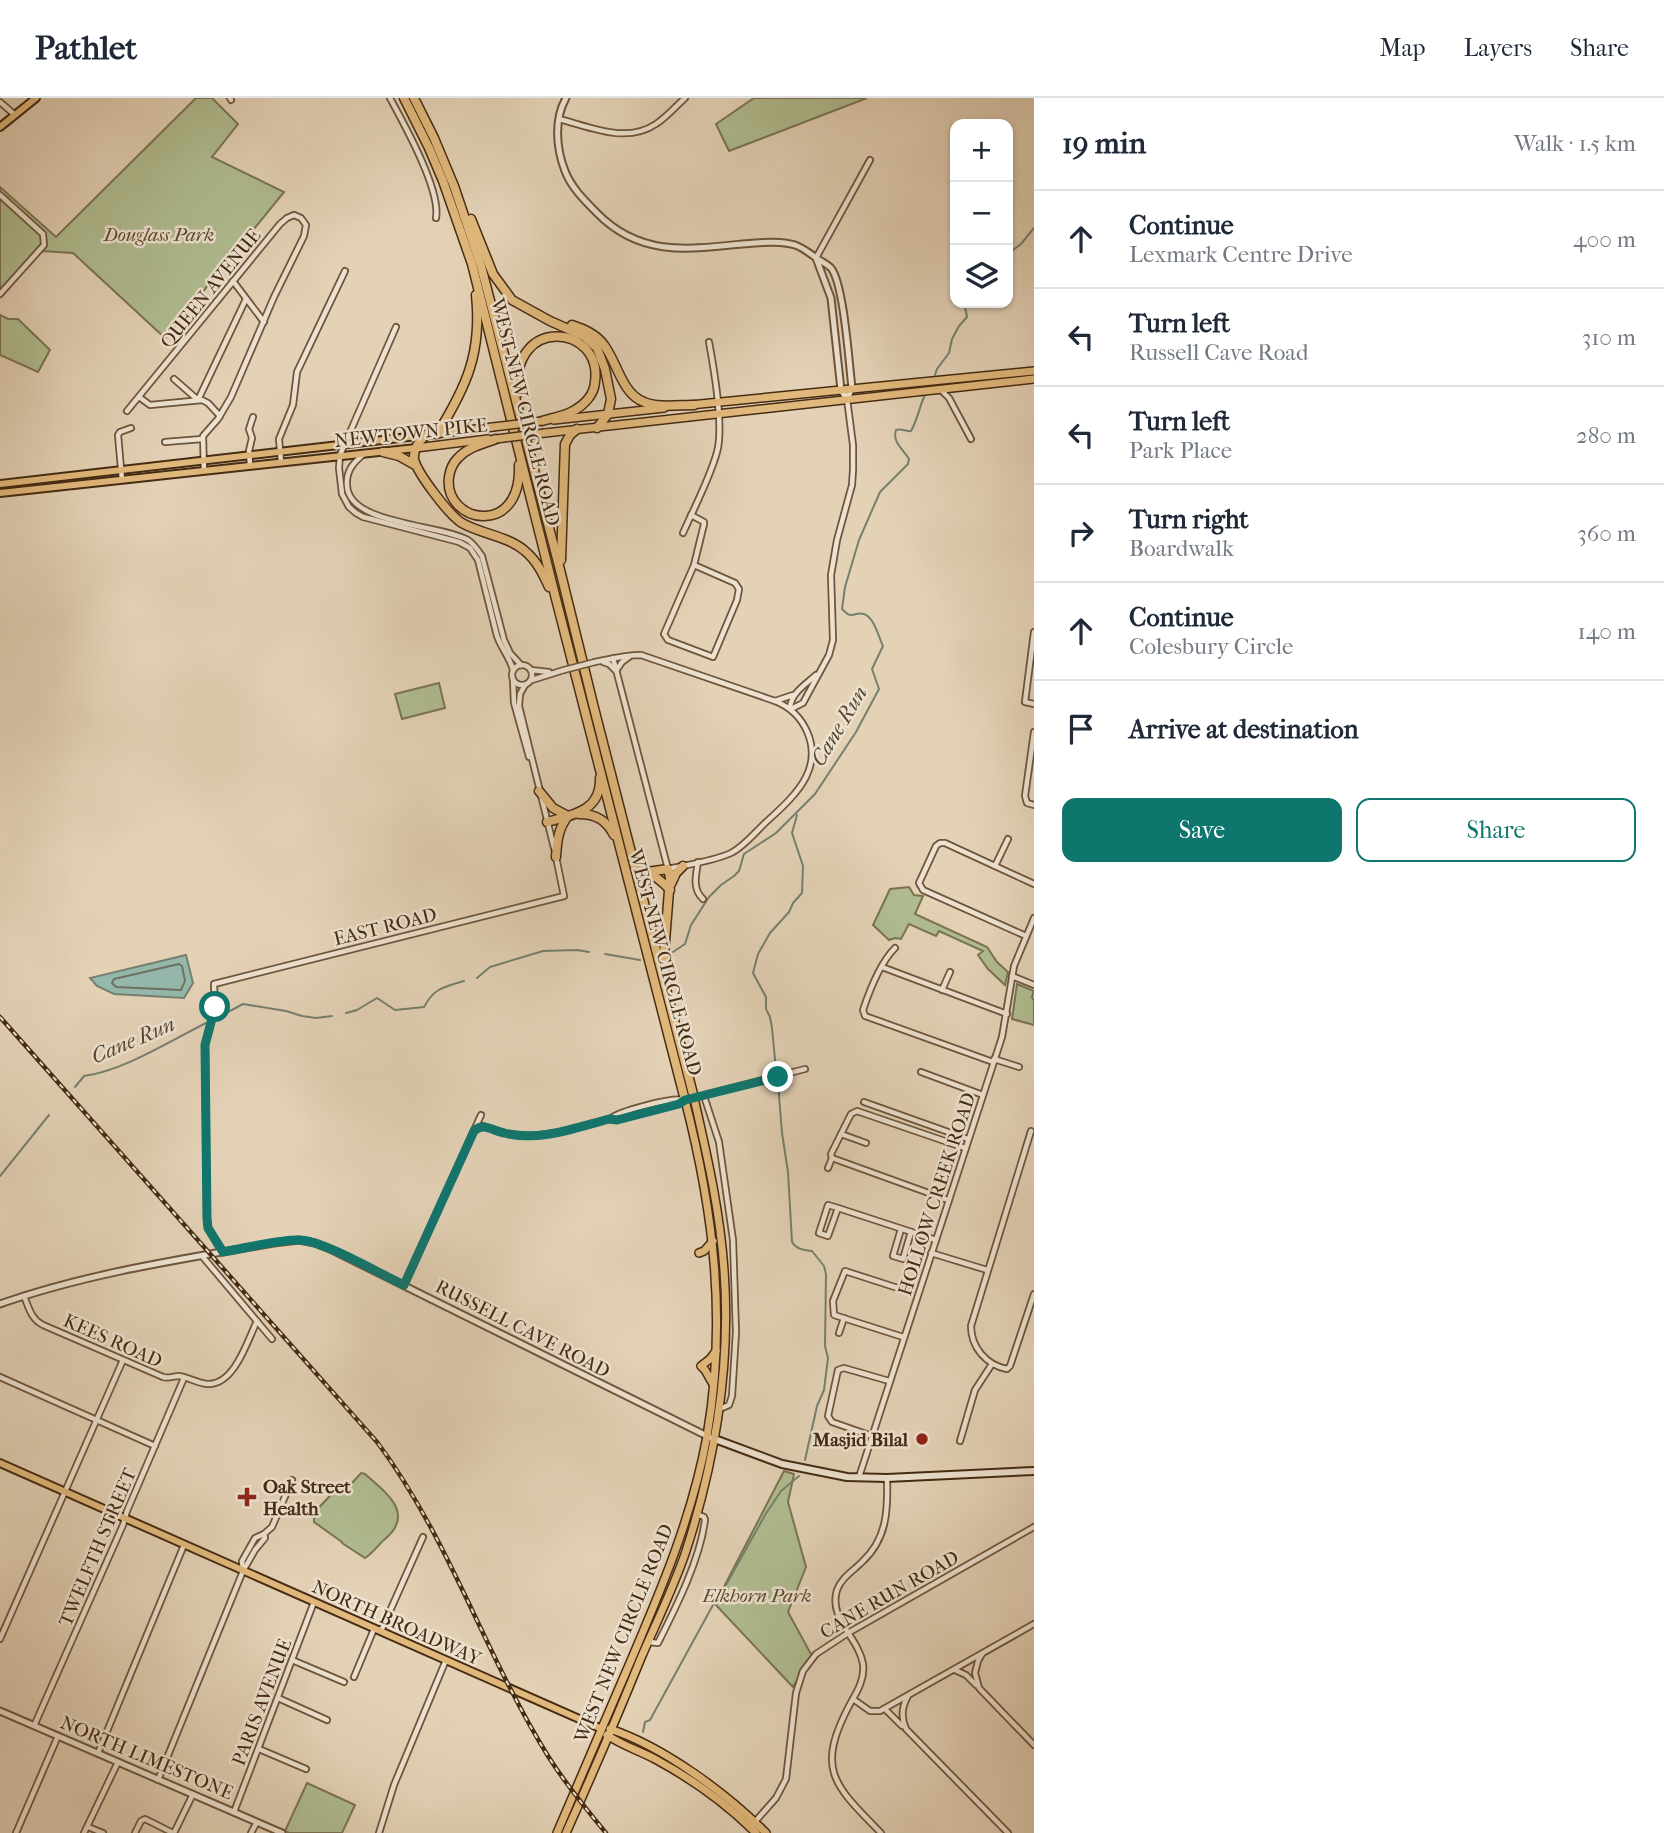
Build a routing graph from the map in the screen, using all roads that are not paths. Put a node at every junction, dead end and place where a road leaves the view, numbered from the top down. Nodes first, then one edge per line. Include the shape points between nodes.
1 (36, 98) edge
2 (390, 98) edge
3 (404, 98) edge
4 (414, 98) edge
5 (566, 98) edge
6 (685, 98) edge
7 (0, 102) edge
8 (15, 115) junction
9 (559, 119) junction
10 (0, 127) edge
11 (870, 160) dead end
12 (454, 186) junction
13 (0, 195) edge
14 (436, 218) dead end
15 (816, 258) junction
16 (472, 264) junction
17 (345, 271) dead end
18 (233, 281) junction
19 (0, 294) edge
20 (246, 299) junction
21 (545, 317) junction
22 (264, 323) junction
23 (396, 327) dead end
24 (709, 342) dead end
25 (1034, 370) edge
26 (174, 379) dead end
27 (1033, 379) edge
28 (959, 387) junction
29 (852, 388) junction
30 (937, 389) junction
31 (841, 390) junction
32 (139, 397) junction
33 (847, 399) junction
34 (198, 400) junction
35 (717, 402) junction
36 (953, 404) junction
37 (694, 405) junction
38 (127, 411) dead end
39 (608, 414) junction
40 (718, 414) junction
41 (220, 416) junction
42 (253, 417) dead end
43 (521, 421) junction
44 (542, 421) junction
45 (131, 428) dead end
46 (597, 428) junction
47 (577, 429) junction
48 (437, 434) junction
49 (426, 435) junction
50 (202, 439) junction
51 (496, 439) junction
52 (971, 439) dead end
53 (165, 442) dead end
54 (518, 444) junction
55 (345, 445) junction
56 (416, 448) junction
57 (279, 452) junction
58 (383, 452) junction
59 (365, 453) junction
60 (340, 455) junction
61 (250, 457) junction
62 (203, 461) junction
63 (281, 462) junction
64 (250, 465) junction
65 (418, 468) junction
66 (121, 471) junction
67 (204, 471) junction
68 (104, 473) junction
69 (58, 478) junction
70 (122, 480) junction
71 (105, 482) junction
72 (0, 484) edge
73 (58, 487) junction
74 (0, 493) edge
75 (691, 515) junction
76 (683, 533) dead end
77 (694, 565) junction
78 (560, 570) junction
79 (556, 599) junction
80 (1034, 632) edge
81 (631, 655) junction
82 (613, 658) junction
83 (595, 662) junction
84 (521, 665) junction
85 (513, 670) junction
86 (531, 670) junction
87 (564, 670) junction
88 (616, 671) junction
89 (817, 674) junction
90 (513, 680) junction
91 (531, 681) junction
92 (525, 685) junction
93 (794, 695) junction
94 (775, 701) junction
95 (803, 703) junction
96 (1034, 704) edge
97 (790, 709) junction
98 (800, 719) junction
99 (1034, 733) edge
100 (533, 766) junction
101 (600, 767) junction
102 (539, 791) junction
103 (592, 804) junction
104 (1034, 805) edge
105 (572, 815) junction
106 (595, 816) junction
107 (547, 822) junction
108 (1008, 839) dead end
109 (619, 843) junction
110 (631, 854) junction
111 (556, 857) junction
112 (698, 862) junction
113 (683, 866) junction
114 (995, 866) junction
115 (668, 869) junction
116 (647, 872) junction
117 (1034, 884) edge
118 (671, 887) junction
119 (703, 899) dead end
120 (1034, 918) edge
121 (1026, 936) junction
122 (895, 948) dead end
123 (882, 967) junction
124 (950, 971) dead end
125 (1012, 976) junction
126 (1034, 985) edge
127 (666, 988) junction
128 (942, 990) junction
129 (1007, 1014) junction
130 (994, 1061) junction
131 (1019, 1067) dead end
132 (805, 1069) dead end
133 (920, 1072) dead end
134 (983, 1095) junction
135 (704, 1096) junction
136 (690, 1099) junction
137 (864, 1102) dead end
138 (481, 1115) dead end
139 (477, 1128) junction
140 (1031, 1131) dead end
141 (841, 1134) junction
142 (968, 1139) junction
143 (866, 1143) dead end
144 (965, 1149) junction
145 (832, 1158) junction
146 (828, 1168) dead end
147 (948, 1200) junction
148 (838, 1208) junction
149 (901, 1228) junction
150 (911, 1232) junction
151 (936, 1240) junction
152 (713, 1241) junction
153 (223, 1252) junction
154 (931, 1253) junction
155 (202, 1256) junction
156 (715, 1261) junction
157 (988, 1270) junction
158 (404, 1285) junction
159 (907, 1291) dead end
160 (1034, 1294) edge
161 (24, 1296) junction
162 (0, 1304) edge
163 (844, 1318) junction
164 (257, 1321) junction
165 (839, 1333) dead end
166 (903, 1337) junction
167 (272, 1339) dead end
168 (716, 1350) junction
169 (123, 1360) junction
170 (992, 1364) junction
171 (0, 1377) edge
172 (184, 1378) junction
173 (889, 1381) junction
174 (713, 1384) junction
175 (719, 1407) junction
176 (96, 1420) junction
177 (872, 1436) junction
178 (711, 1438) junction
179 (960, 1441) dead end
180 (155, 1446) junction
181 (0, 1463) edge
182 (1034, 1471) edge
183 (859, 1478) junction
184 (887, 1478) junction
185 (292, 1480) dead end
186 (65, 1492) junction
187 (697, 1514) junction
188 (125, 1518) junction
189 (1034, 1527) edge
190 (423, 1537) dead end
191 (184, 1545) junction
192 (243, 1571) junction
193 (314, 1602) junction
194 (1034, 1624) edge
195 (378, 1630) junction
196 (848, 1633) junction
197 (0, 1639) edge
198 (648, 1641) junction
199 (982, 1654) junction
200 (292, 1660) junction
201 (446, 1660) junction
202 (954, 1670) junction
203 (354, 1677) dead end
204 (344, 1682) dead end
205 (979, 1688) junction
206 (908, 1696) junction
207 (278, 1698) junction
208 (853, 1699) junction
209 (885, 1709) junction
210 (0, 1711) edge
211 (327, 1720) dead end
212 (34, 1726) junction
213 (602, 1728) junction
214 (905, 1729) junction
215 (610, 1733) junction
216 (58, 1736) junction
217 (1034, 1745) edge
218 (258, 1749) junction
219 (99, 1753) junction
220 (118, 1762) junction
221 (306, 1769) dead end
222 (158, 1780) junction
223 (193, 1794) junction
224 (234, 1812) junction
225 (257, 1822) junction
226 (88, 1827) junction
227 (754, 1827) edge
228 (16, 1833) edge
229 (84, 1833) edge
230 (103, 1833) edge
231 (135, 1833) edge
232 (174, 1833) edge
233 (251, 1833) edge
234 (282, 1833) edge
235 (379, 1833) edge
236 (557, 1833) edge
237 (566, 1833) edge
238 (766, 1833) edge
239 (881, 1833) edge
240 (1008, 1833) edge

1 - 8 main road
2 - 14 street via 431,186
3 - 16 highway, WEST NEW CIRCLE ROAD via 443,181
4 - 12 highway, WEST NEW CIRCLE ROAD
5 - 9 street
6 - 9 street via 659,122 633,134
7 - 8 street
8 - 10 main road
9 - 15 street via 559,151 569,179 585,202 622,234 681,250 781,243
11 - 15 street
12 - 21 highway via 498,283 512,300
12 - 43 highway, WEST NEW CIRCLE ROAD via 481,266
13 - 19 street via 43,234 44,245
15 - 29 street via 831,269 839,286
15 - 31 street via 831,298
16 - 48 highway via 476,350
16 - 54 highway, WEST NEW CIRCLE ROAD
17 - 57 street via 297,372
18 - 20 street
18 - 22 street, QUEEN AVENUE via 286,218 301,218 306,225 304,236
18 - 32 street, QUEEN AVENUE
20 - 22 street
20 - 34 street
21 - 37 highway via 591,333 605,346 638,399 654,405
21 - 39 highway via 584,336 597,348 610,389
22 - 41 street
23 - 55 street
24 - 35 street
25 - 29 highway, NEWTOWN PIKE
26 - 34 street
27 - 28 highway, NEWTOWN PIKE
28 - 30 highway, NEWTOWN PIKE
28 - 36 street
29 - 31 highway, NEWTOWN PIKE
29 - 33 street
30 - 33 highway, NEWTOWN PIKE
30 - 36 street
31 - 33 street
31 - 35 highway, NEWTOWN PIKE
32 - 34 street via 150,405
32 - 38 street, QUEEN AVENUE
33 - 40 highway, NEWTOWN PIKE
33 - 89 street via 852,485 831,575 833,640
34 - 41 street
35 - 37 highway, NEWTOWN PIKE
35 - 40 street
36 - 52 street
37 - 39 highway, NEWTOWN PIKE
39 - 44 highway, NEWTOWN PIKE
39 - 46 highway
40 - 46 highway, NEWTOWN PIKE
40 - 75 street via 718,450
41 - 50 street
42 - 61 street
43 - 44 highway via 517,382 523,356 547,337 571,339 582,345 593,361 594,388 580,406
43 - 78 highway, WEST NEW CIRCLE ROAD
44 - 48 highway, NEWTOWN PIKE, bridge
45 - 66 street via 118,435
46 - 47 highway, NEWTOWN PIKE
47 - 51 highway, NEWTOWN PIKE, bridge
47 - 78 highway via 565,444
48 - 49 highway, NEWTOWN PIKE
49 - 55 main road, NEWTOWN PIKE
49 - 56 highway
50 - 53 street
50 - 62 street
51 - 54 highway via 466,451 451,468 453,498 472,514 495,514 512,501 519,481
51 - 56 highway, NEWTOWN PIKE
54 - 79 highway, WEST NEW CIRCLE ROAD
55 - 57 main road, NEWTOWN PIKE
55 - 60 street
56 - 58 main road, NEWTOWN PIKE
56 - 65 highway
57 - 61 main road, NEWTOWN PIKE
57 - 63 street
58 - 59 main road, NEWTOWN PIKE
58 - 65 highway via 405,458
59 - 60 main road, NEWTOWN PIKE
59 - 84 street via 348,474 350,498 378,516 473,544 482,556 506,648
60 - 63 main road, NEWTOWN PIKE
60 - 85 street via 342,494 356,513 459,542 473,551 497,636
61 - 62 main road, NEWTOWN PIKE
61 - 64 street
62 - 66 main road, NEWTOWN PIKE
62 - 67 street
63 - 64 main road, NEWTOWN PIKE
64 - 67 main road, NEWTOWN PIKE
65 - 79 highway via 458,520 524,550
66 - 68 main road, NEWTOWN PIKE
66 - 70 street
67 - 70 main road, NEWTOWN PIKE
68 - 69 main road, NEWTOWN PIKE
68 - 71 main road
69 - 72 main road, NEWTOWN PIKE
69 - 73 main road
70 - 71 main road, NEWTOWN PIKE
71 - 73 main road, NEWTOWN PIKE
73 - 74 main road, NEWTOWN PIKE
75 - 76 street
75 - 77 street via 704,522
77 - 77 street via 739,589 713,657 668,640 664,634
78 - 110 highway, WEST NEW CIRCLE ROAD
79 - 101 highway, WEST NEW CIRCLE ROAD
80 - 96 street via 1025,702
81 - 82 street
81 - 88 street
81 - 94 street
82 - 83 street
82 - 88 street
83 - 87 street, bridge
83 - 88 street via 605,662
84 - 85 street
84 - 86 street
85 - 90 street
86 - 87 street
86 - 91 street
87 - 91 street
88 - 115 street
89 - 93 street
89 - 95 street
90 - 92 street
90 - 100 street via 516,710
91 - 92 street
92 - 100 street via 519,706
93 - 94 street
93 - 97 street
94 - 97 street
95 - 97 street
95 - 98 street
97 - 98 street
98 - 112 street via 811,752 803,781 740,847
99 - 104 street via 1025,796 1027,803
100 - 102 street
101 - 103 highway via 600,786
101 - 109 highway, WEST NEW CIRCLE ROAD
102 - 105 highway via 553,808
102 - 107 street
103 - 105 highway
103 - 106 highway
105 - 106 highway
105 - 107 highway
105 - 111 highway via 563,822
106 - 109 highway via 609,826
107 - 111 street
108 - 114 street
109 - 136 highway, WEST NEW CIRCLE ROAD
110 - 116 highway
110 - 127 highway, WEST NEW CIRCLE ROAD
111 - 153 street, EAST ROAD via 564,896 214,984 215,1007 205,1045 207,1219
112 - 113 street
112 - 119 street via 695,881
113 - 115 street
113 - 118 highway
114 - 117 street
114 - 121 street via 940,843 919,883 923,890
115 - 116 highway
115 - 118 highway
116 - 118 highway
118 - 127 highway via 664,954
120 - 121 street, HOLLOW CREEK ROAD
121 - 125 street, HOLLOW CREEK ROAD
122 - 123 street
123 - 128 street
123 - 130 street via 864,1006 865,1016
124 - 128 street
125 - 126 street
125 - 129 street, HOLLOW CREEK ROAD
127 - 136 highway, WEST NEW CIRCLE ROAD
128 - 129 street
129 - 130 street, HOLLOW CREEK ROAD
130 - 131 street
130 - 134 street, HOLLOW CREEK ROAD
132 - 135 street
133 - 134 street
134 - 142 street, HOLLOW CREEK ROAD
135 - 136 street
135 - 175 street via 719,1142 735,1270 732,1396 729,1405
136 - 139 street via 556,1133 532,1136
136 - 152 highway, WEST NEW CIRCLE ROAD
136 - 175 highway, WEST NEW CIRCLE ROAD via 716,1200 724,1270
137 - 142 street
138 - 139 street
139 - 158 street
140 - 157 street
141 - 143 street
141 - 144 street via 857,1111
141 - 145 street
142 - 144 street, HOLLOW CREEK ROAD
144 - 147 street, HOLLOW CREEK ROAD
145 - 146 street
145 - 147 street
147 - 151 street, HOLLOW CREEK ROAD
148 - 148 street via 828,1205 819,1233 828,1236
148 - 149 street
149 - 150 street
149 - 150 street via 893,1256 902,1259
150 - 151 street
151 - 154 street, HOLLOW CREEK ROAD
152 - 156 highway, WEST NEW CIRCLE ROAD
152 - 156 highway via 699,1253
153 - 155 street, RUSSELL CAVE ROAD
153 - 158 street, RUSSELL CAVE ROAD via 308,1241
154 - 157 street
154 - 166 street, HOLLOW CREEK ROAD
155 - 161 street, RUSSELL CAVE ROAD
155 - 164 street
156 - 168 highway, WEST NEW CIRCLE ROAD
157 - 170 street via 971,1331 977,1348
158 - 178 street, RUSSELL CAVE ROAD
159 - 163 street via 845,1271 833,1301 834,1315
160 - 170 street via 1010,1366
161 - 162 street, RUSSELL CAVE ROAD
161 - 169 street, KEES ROAD via 38,1323
163 - 165 street
163 - 166 street
164 - 167 street
164 - 172 street, KEES ROAD via 226,1378 208,1384
166 - 173 street, HOLLOW CREEK ROAD
168 - 174 highway, WEST NEW CIRCLE ROAD
168 - 174 highway via 701,1366
169 - 172 street, KEES ROAD via 166,1378
169 - 176 street
170 - 179 street via 971,1400
171 - 176 street
172 - 180 street, TWELFTH STREET
173 - 177 street, HOLLOW CREEK ROAD
173 - 177 street via 838,1370 828,1416 832,1422
174 - 178 highway, WEST NEW CIRCLE ROAD
175 - 178 highway, WEST NEW CIRCLE ROAD
176 - 180 street
176 - 186 street
177 - 183 street, HOLLOW CREEK ROAD
178 - 183 main road, RUSSELL CAVE ROAD via 782,1464
178 - 187 highway, WEST NEW CIRCLE ROAD
178 - 213 highway, WEST NEW CIRCLE ROAD via 680,1540
180 - 188 street, TWELFTH STREET
181 - 186 main road, NORTH BROADWAY
182 - 184 main road, RUSSELL CAVE ROAD
183 - 184 main road, RUSSELL CAVE ROAD
184 - 196 street via 887,1512 880,1538 837,1591 836,1606
185 - 192 street via 272,1527 255,1538 242,1561
186 - 188 main road, NORTH BROADWAY
186 - 197 street
187 - 198 highway, WEST NEW CIRCLE ROAD
187 - 198 street via 704,1517 705,1524 677,1606 658,1643
188 - 191 main road, NORTH BROADWAY
188 - 212 street, TWELFTH STREET
189 - 196 street, CANE RUN ROAD
190 - 195 street
191 - 192 main road, NORTH BROADWAY
191 - 219 street
192 - 193 main road, NORTH BROADWAY
192 - 222 street
193 - 195 main road, NORTH BROADWAY
193 - 200 street, PARIS AVENUE
194 - 199 street
195 - 201 main road, NORTH BROADWAY
195 - 203 street
196 - 208 street via 863,1665
196 - 227 street, CANE RUN ROAD via 821,1650 803,1671 794,1703 786,1779
198 - 215 highway, WEST NEW CIRCLE ROAD
199 - 202 street
199 - 205 street via 976,1668
200 - 204 street
200 - 207 street, PARIS AVENUE
201 - 213 main road, NORTH BROADWAY
201 - 235 street
202 - 205 street
202 - 206 street
205 - 217 street
206 - 209 street
206 - 214 street
207 - 211 street
207 - 218 street, PARIS AVENUE
208 - 209 street via 870,1711
208 - 239 street via 834,1740 834,1772 849,1800
209 - 214 street
210 - 212 street, NORTH LIMESTONE
212 - 216 street, NORTH LIMESTONE
213 - 215 highway
213 - 236 highway, WEST NEW CIRCLE ROAD
214 - 240 street
215 - 227 highway via 689,1779
215 - 237 highway, WEST NEW CIRCLE ROAD
216 - 219 street, NORTH LIMESTONE
216 - 228 street
218 - 221 street
218 - 224 street, PARIS AVENUE
219 - 220 street, NORTH LIMESTONE
220 - 222 street, NORTH LIMESTONE
220 - 226 street
222 - 223 street, NORTH LIMESTONE
223 - 224 street, NORTH LIMESTONE
223 - 232 street
224 - 225 street, NORTH LIMESTONE
225 - 233 street
225 - 234 street, NORTH LIMESTONE
226 - 229 street
226 - 230 street
227 - 238 highway
231 - 232 street via 145,1819

